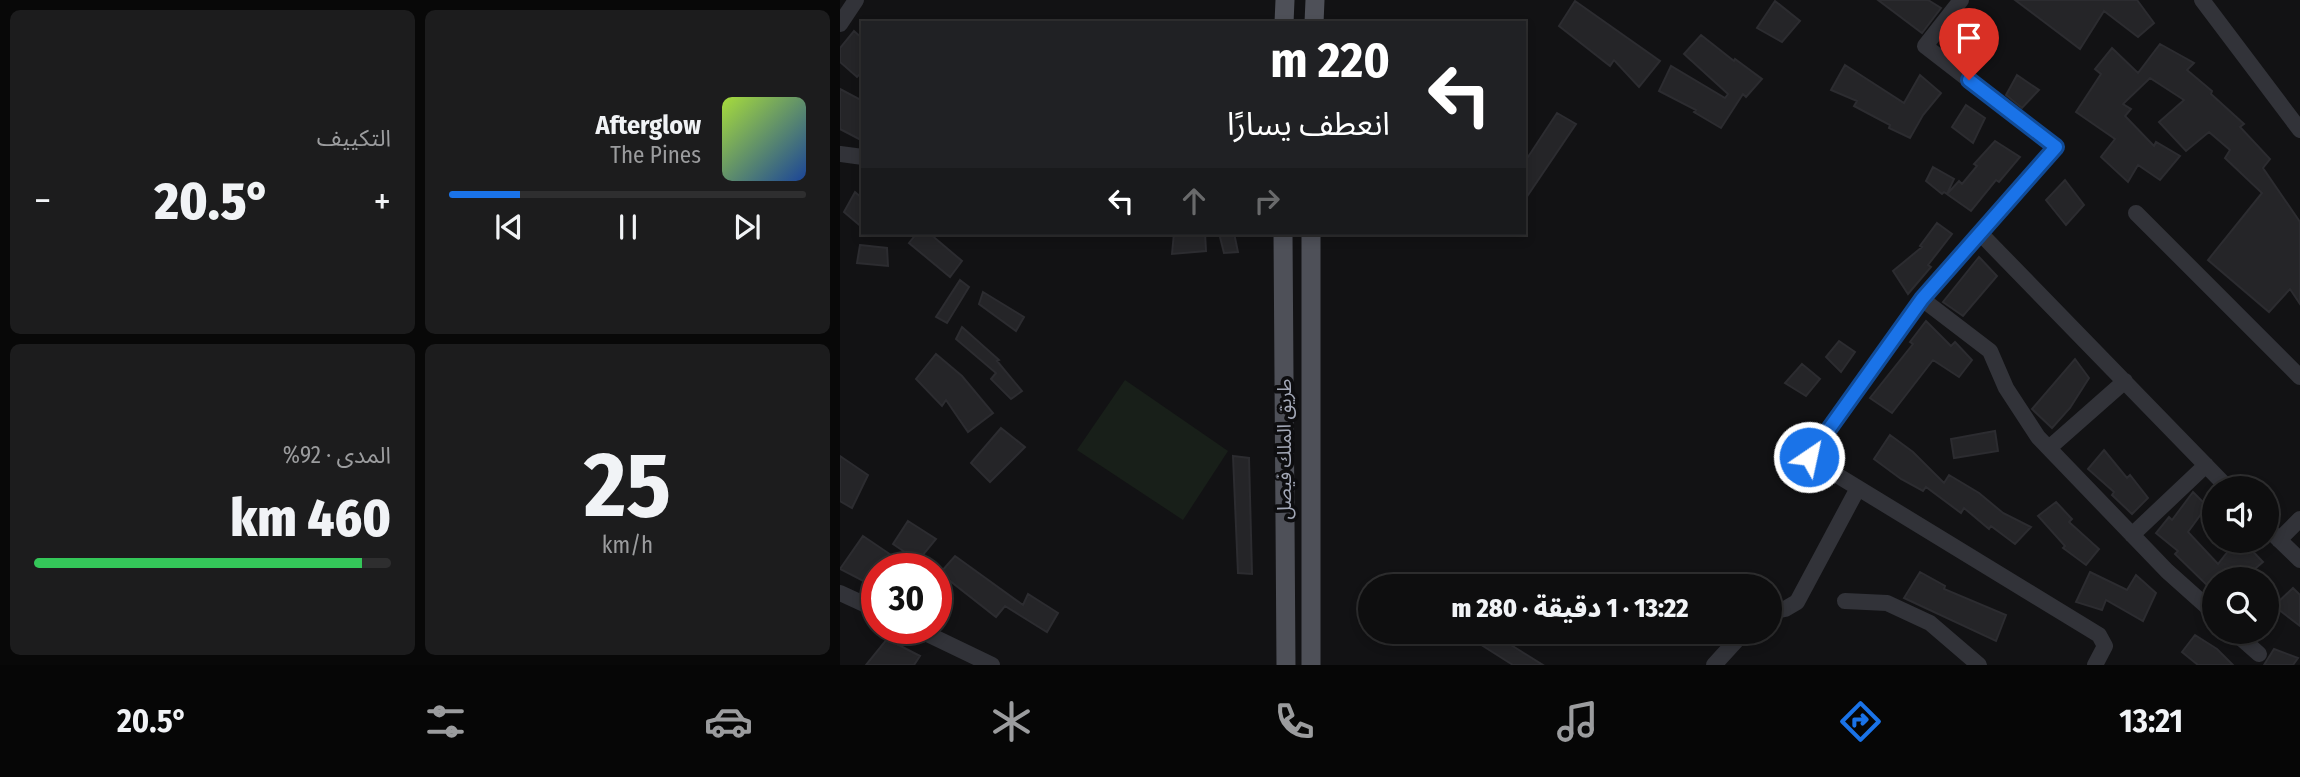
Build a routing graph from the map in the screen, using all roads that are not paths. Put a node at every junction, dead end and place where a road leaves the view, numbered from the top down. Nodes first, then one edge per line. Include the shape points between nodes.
1 (856, 0) edge
2 (1285, 0) edge
3 (1315, 0) edge
4 (1961, 0) edge
5 (2202, 0) edge
6 (842, 16) edge
7 (1284, 21) edge
8 (1314, 21) edge
9 (2300, 130) edge
10 (840, 154) edge
11 (861, 157) edge
12 (2136, 213) dead end
13 (1980, 233) junction
14 (1283, 235) edge
15 (1311, 235) edge
16 (1922, 299) junction
17 (2300, 377) edge
18 (2124, 381) junction
19 (2049, 448) junction
20 (2206, 465) junction
21 (2217, 476) edge
22 (1858, 488) junction
23 (2300, 519) edge
24 (2132, 535) junction
25 (2279, 540) joint
26 (2300, 560) edge
27 (840, 593) edge
28 (1845, 601) dead end
29 (2202, 602) edge
30 (861, 603) edge
31 (1782, 610) edge
32 (948, 644) edge
33 (1733, 644) edge
34 (2248, 644) edge
35 (2259, 654) dead end
36 (992, 665) edge
37 (1286, 665) edge
38 (1311, 665) edge
39 (1714, 665) edge
40 (1979, 665) edge
41 (2095, 665) edge

1 - 6 street
2 - 7 main road
3 - 8 main road
4 - 13 street via 1925,47 2056,147
5 - 9 street
10 - 11 street
12 - 17 street
13 - 16 street
13 - 18 street
14 - 37 main road, طريق الملك فيصل
15 - 38 main road, طريق الملك فيصل
16 - 19 street via 1990,351 2006,388
16 - 22 street via 1809,457
18 - 19 street
18 - 20 street
19 - 24 street
20 - 21 street
20 - 24 street
22 - 31 street via 1797,602
22 - 41 street via 2099,635 2105,646
23 - 25 street
24 - 29 street
25 - 26 street
27 - 30 street
28 - 40 street via 1887,603 1930,623
32 - 36 street
33 - 39 street
34 - 35 street

